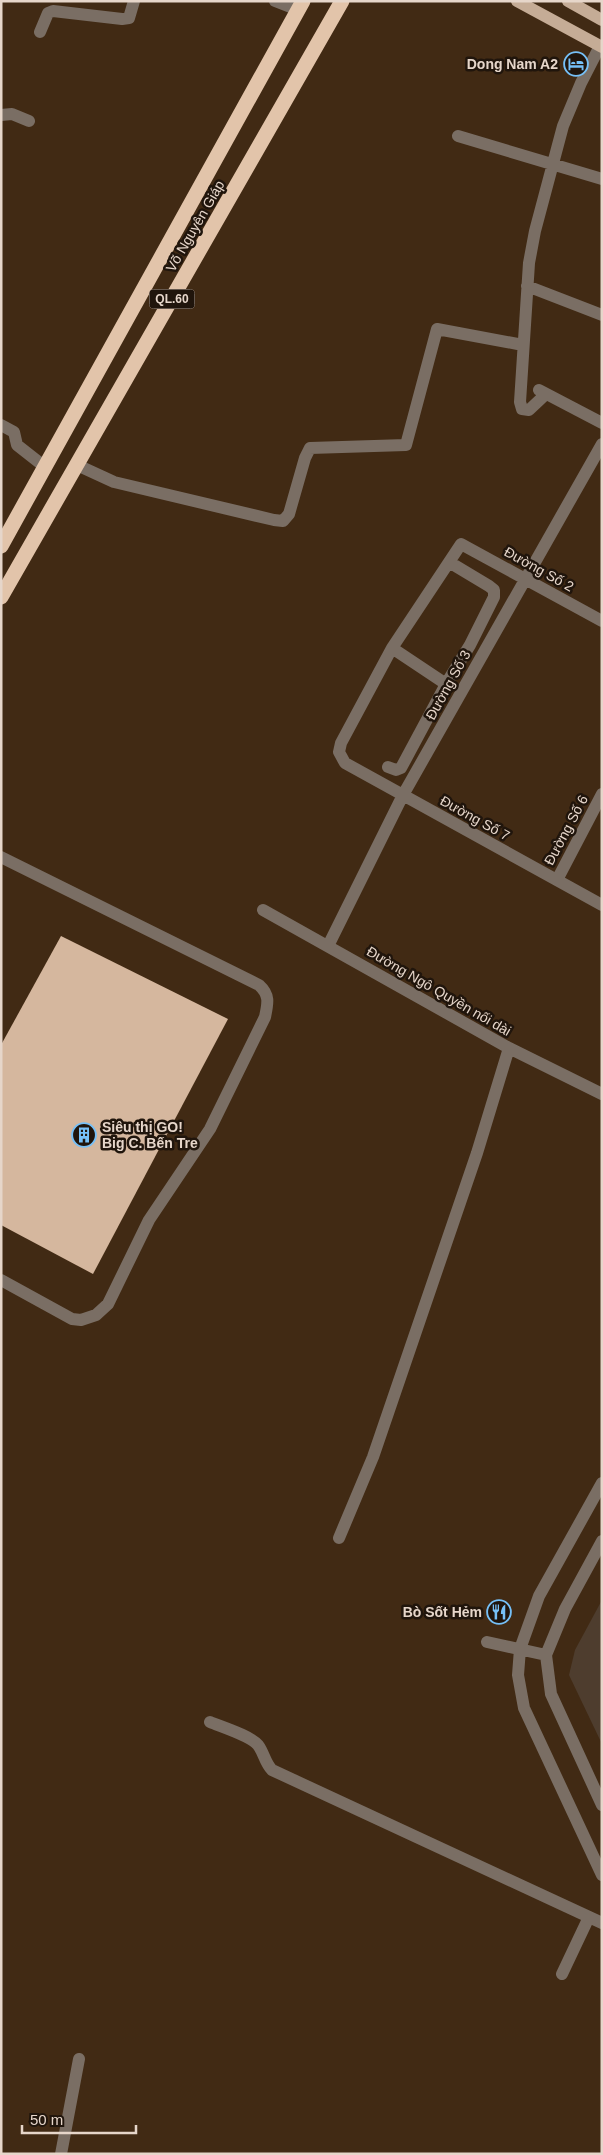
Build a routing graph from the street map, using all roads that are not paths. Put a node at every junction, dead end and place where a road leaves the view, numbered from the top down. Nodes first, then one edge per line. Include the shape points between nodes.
1 (134, 1) edge
2 (275, 1) edge
3 (342, 1) edge
4 (517, 1) edge
5 (568, 1) edge
6 (300, 6) edge
7 (602, 20) edge
8 (40, 32) dead end
9 (601, 47) edge
10 (1, 116) edge
11 (29, 121) dead end
12 (458, 136) dead end
13 (552, 164) junction
14 (602, 179) edge
15 (527, 286) junction
16 (602, 315) edge
17 (523, 345) junction
18 (602, 423) edge
19 (1, 425) edge
20 (602, 444) edge
21 (77, 464) junction
22 (45, 467) junction
23 (1, 546) edge
24 (449, 562) junction
25 (526, 579) junction
26 (1, 597) edge
27 (602, 621) edge
28 (392, 648) junction
29 (446, 684) junction
30 (388, 767) dead end
31 (602, 794) edge
32 (403, 795) junction
33 (1, 857) edge
34 (557, 880) junction
35 (602, 904) edge
36 (263, 910) dead end
37 (328, 946) junction
38 (509, 1048) junction
39 (602, 1094) edge
40 (1, 1280) edge
41 (602, 1483) edge
42 (339, 1538) dead end
43 (602, 1541) edge
44 (487, 1642) dead end
45 (520, 1649) junction
46 (546, 1655) junction
47 (210, 1722) dead end
48 (601, 1801) edge
49 (602, 1875) edge
50 (589, 1917) junction
51 (602, 1923) edge
52 (562, 1974) dead end
53 (79, 2059) dead end
54 (61, 2154) edge

1 - 8 street via 129,18 122,20 53,11 48,13
2 - 6 street
3 - 21 highway, Võ Nguyên Giáp / QL.60
4 - 9 main road
5 - 7 main road
6 - 22 highway, Võ Nguyên Giáp / QL.60
9 - 13 street via 581,83
10 - 11 street via 12,114
12 - 13 street
13 - 14 street
13 - 15 street via 530,255
15 - 16 street
15 - 17 street
17 - 18 street via 522,409 529,410 542,392
17 - 21 street via 437,329 406,445 310,448 289,514 283,521 114,482
19 - 22 street via 14,432 17,445
20 - 25 street, Đường Số 3
21 - 26 highway, Võ Nguyên Giáp / QL.60
22 - 23 highway, Võ Nguyên Giáp / QL.60
24 - 25 street, Đường Số 2 via 461,544
24 - 28 street
24 - 29 street via 489,586 494,590 494,597
25 - 27 street, Đường Số 2
25 - 32 street, Đường Số 3
28 - 29 street
28 - 32 street, Đường Số 7 via 339,752 345,763
29 - 30 street via 401,768
31 - 34 street, Đường Số 6
32 - 34 street, Đường Số 7
32 - 37 street, Đường Số 3
33 - 40 street via 259,985 269,999 265,1017 210,1128 149,1220 108,1304 96,1315 72,1320
34 - 35 street, Đường Số 7
36 - 37 street, Đường Ngô Quyền nối dài
37 - 38 street, Đường Ngô Quyền nối dài
38 - 39 street, Đường Ngô Quyền nối dài
38 - 42 street via 477,1153 373,1457
41 - 45 street via 539,1596
43 - 46 street via 565,1609
44 - 45 street
45 - 46 street
45 - 49 street via 518,1675 524,1708
46 - 48 street via 551,1694
47 - 50 street via 256,1742 266,1765 272,1770
50 - 51 street
50 - 52 street
53 - 54 street

